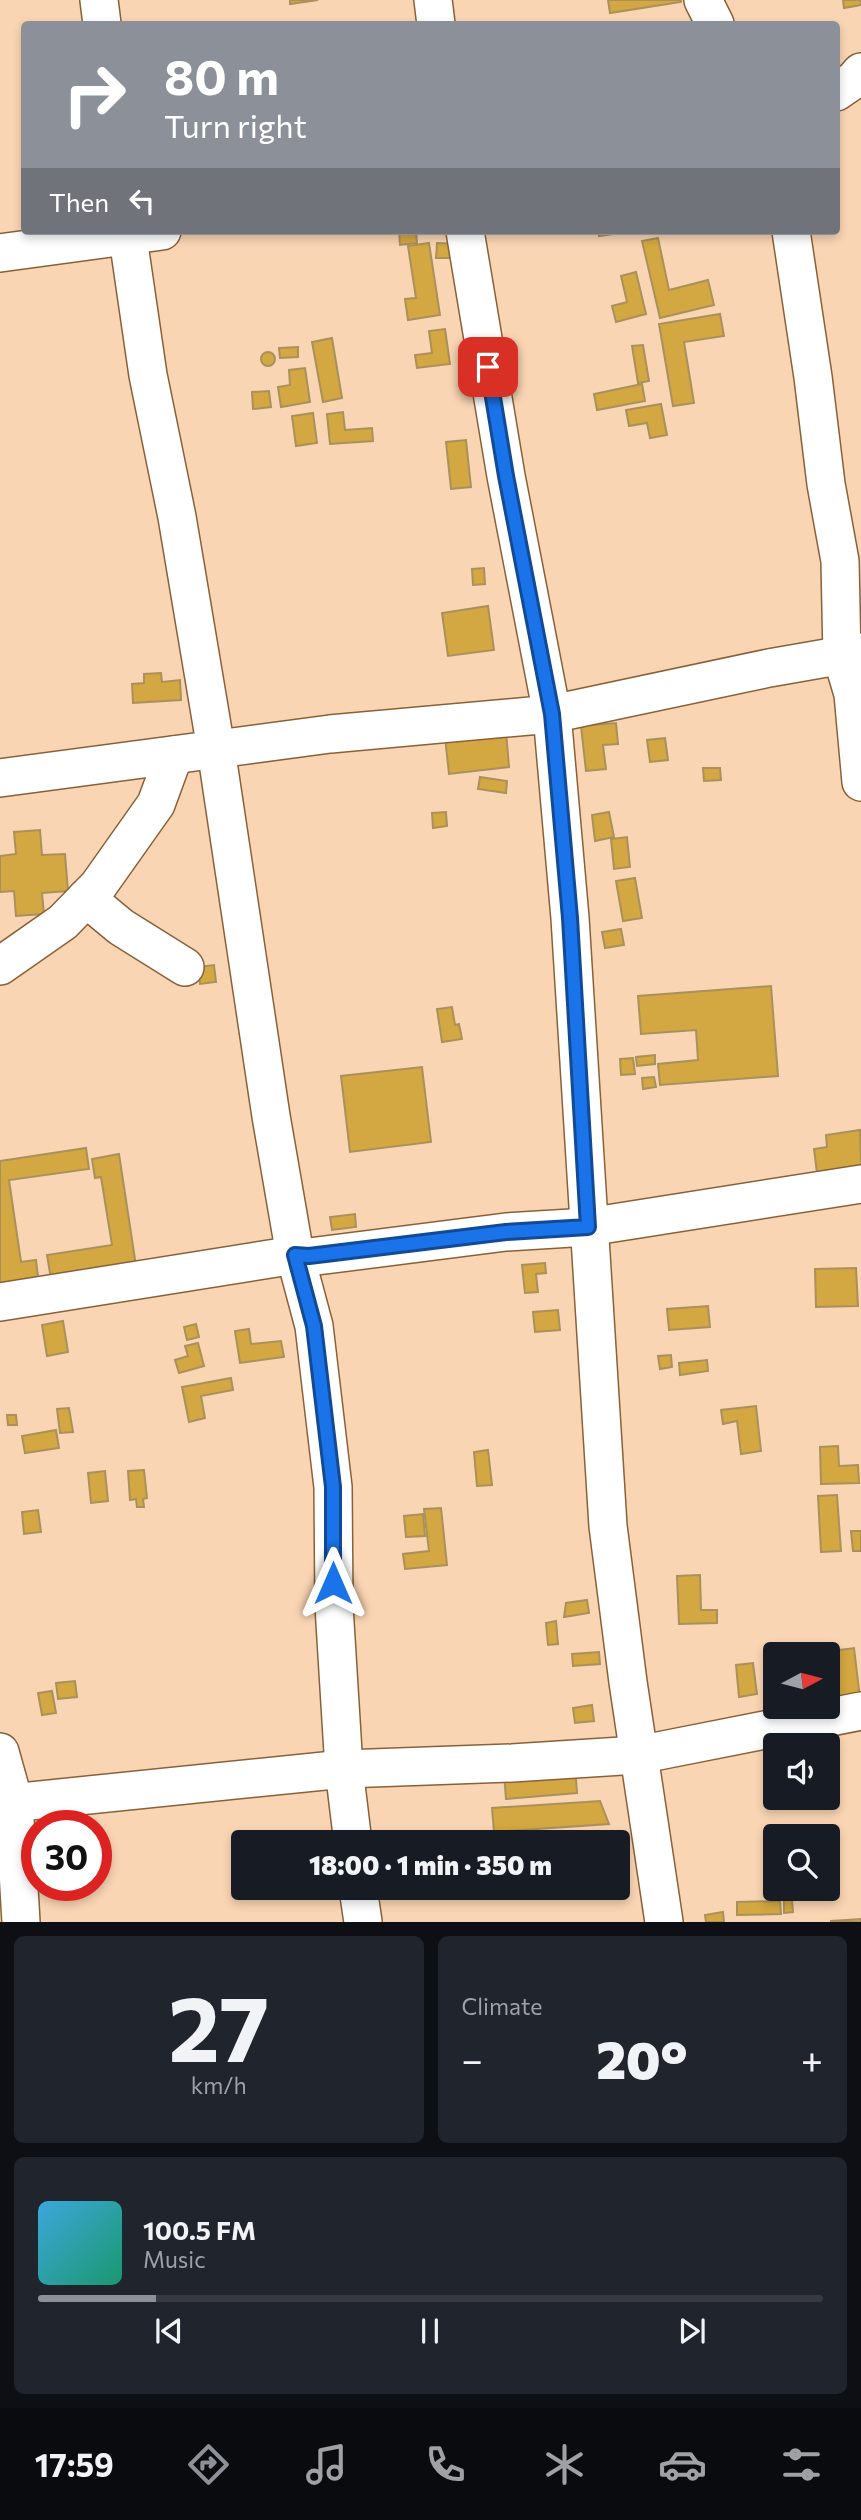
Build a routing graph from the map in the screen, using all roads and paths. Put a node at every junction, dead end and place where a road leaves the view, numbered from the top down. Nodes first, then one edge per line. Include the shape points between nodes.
1 (99, 0) edge
2 (433, 0) edge
3 (703, 0) edge
4 (102, 21) edge
5 (436, 21) edge
6 (714, 21) edge
7 (861, 72) edge
8 (840, 89) edge
9 (125, 235) edge
10 (139, 235) edge
11 (466, 235) edge
12 (792, 235) edge
13 (0, 253) edge
14 (851, 655) edge
15 (552, 714) junction
16 (216, 749) junction
17 (174, 755) junction
18 (0, 779) edge
19 (861, 782) edge
20 (86, 898) junction
21 (0, 966) edge
22 (185, 967) dead end
23 (861, 1184) edge
24 (588, 1227) junction
25 (295, 1255) junction
26 (0, 1302) edge
27 (861, 1711) edge
28 (0, 1752) edge
29 (638, 1755) junction
30 (344, 1769) junction
31 (7, 1803) edge
32 (351, 1830) edge
33 (360, 1900) edge
34 (21, 1922) edge
35 (363, 1922) edge
36 (664, 1922) edge

1 - 4 street
2 - 5 street
3 - 6 street
7 - 8 street
9 - 13 street
10 - 16 street via 148,375
11 - 15 street
12 - 14 street
14 - 15 street
14 - 19 street
15 - 16 street
15 - 24 street via 570,918
16 - 17 street
16 - 25 street
17 - 18 street
17 - 20 street via 156,804
20 - 21 street via 63,922
20 - 22 street via 121,927
23 - 24 street
24 - 25 street
24 - 29 street via 608,1526
25 - 26 street
25 - 30 street via 314,1326 333,1487 334,1606
27 - 29 street
28 - 31 street
29 - 30 street
29 - 36 street
30 - 31 street
30 - 32 street
31 - 34 street
33 - 35 street

